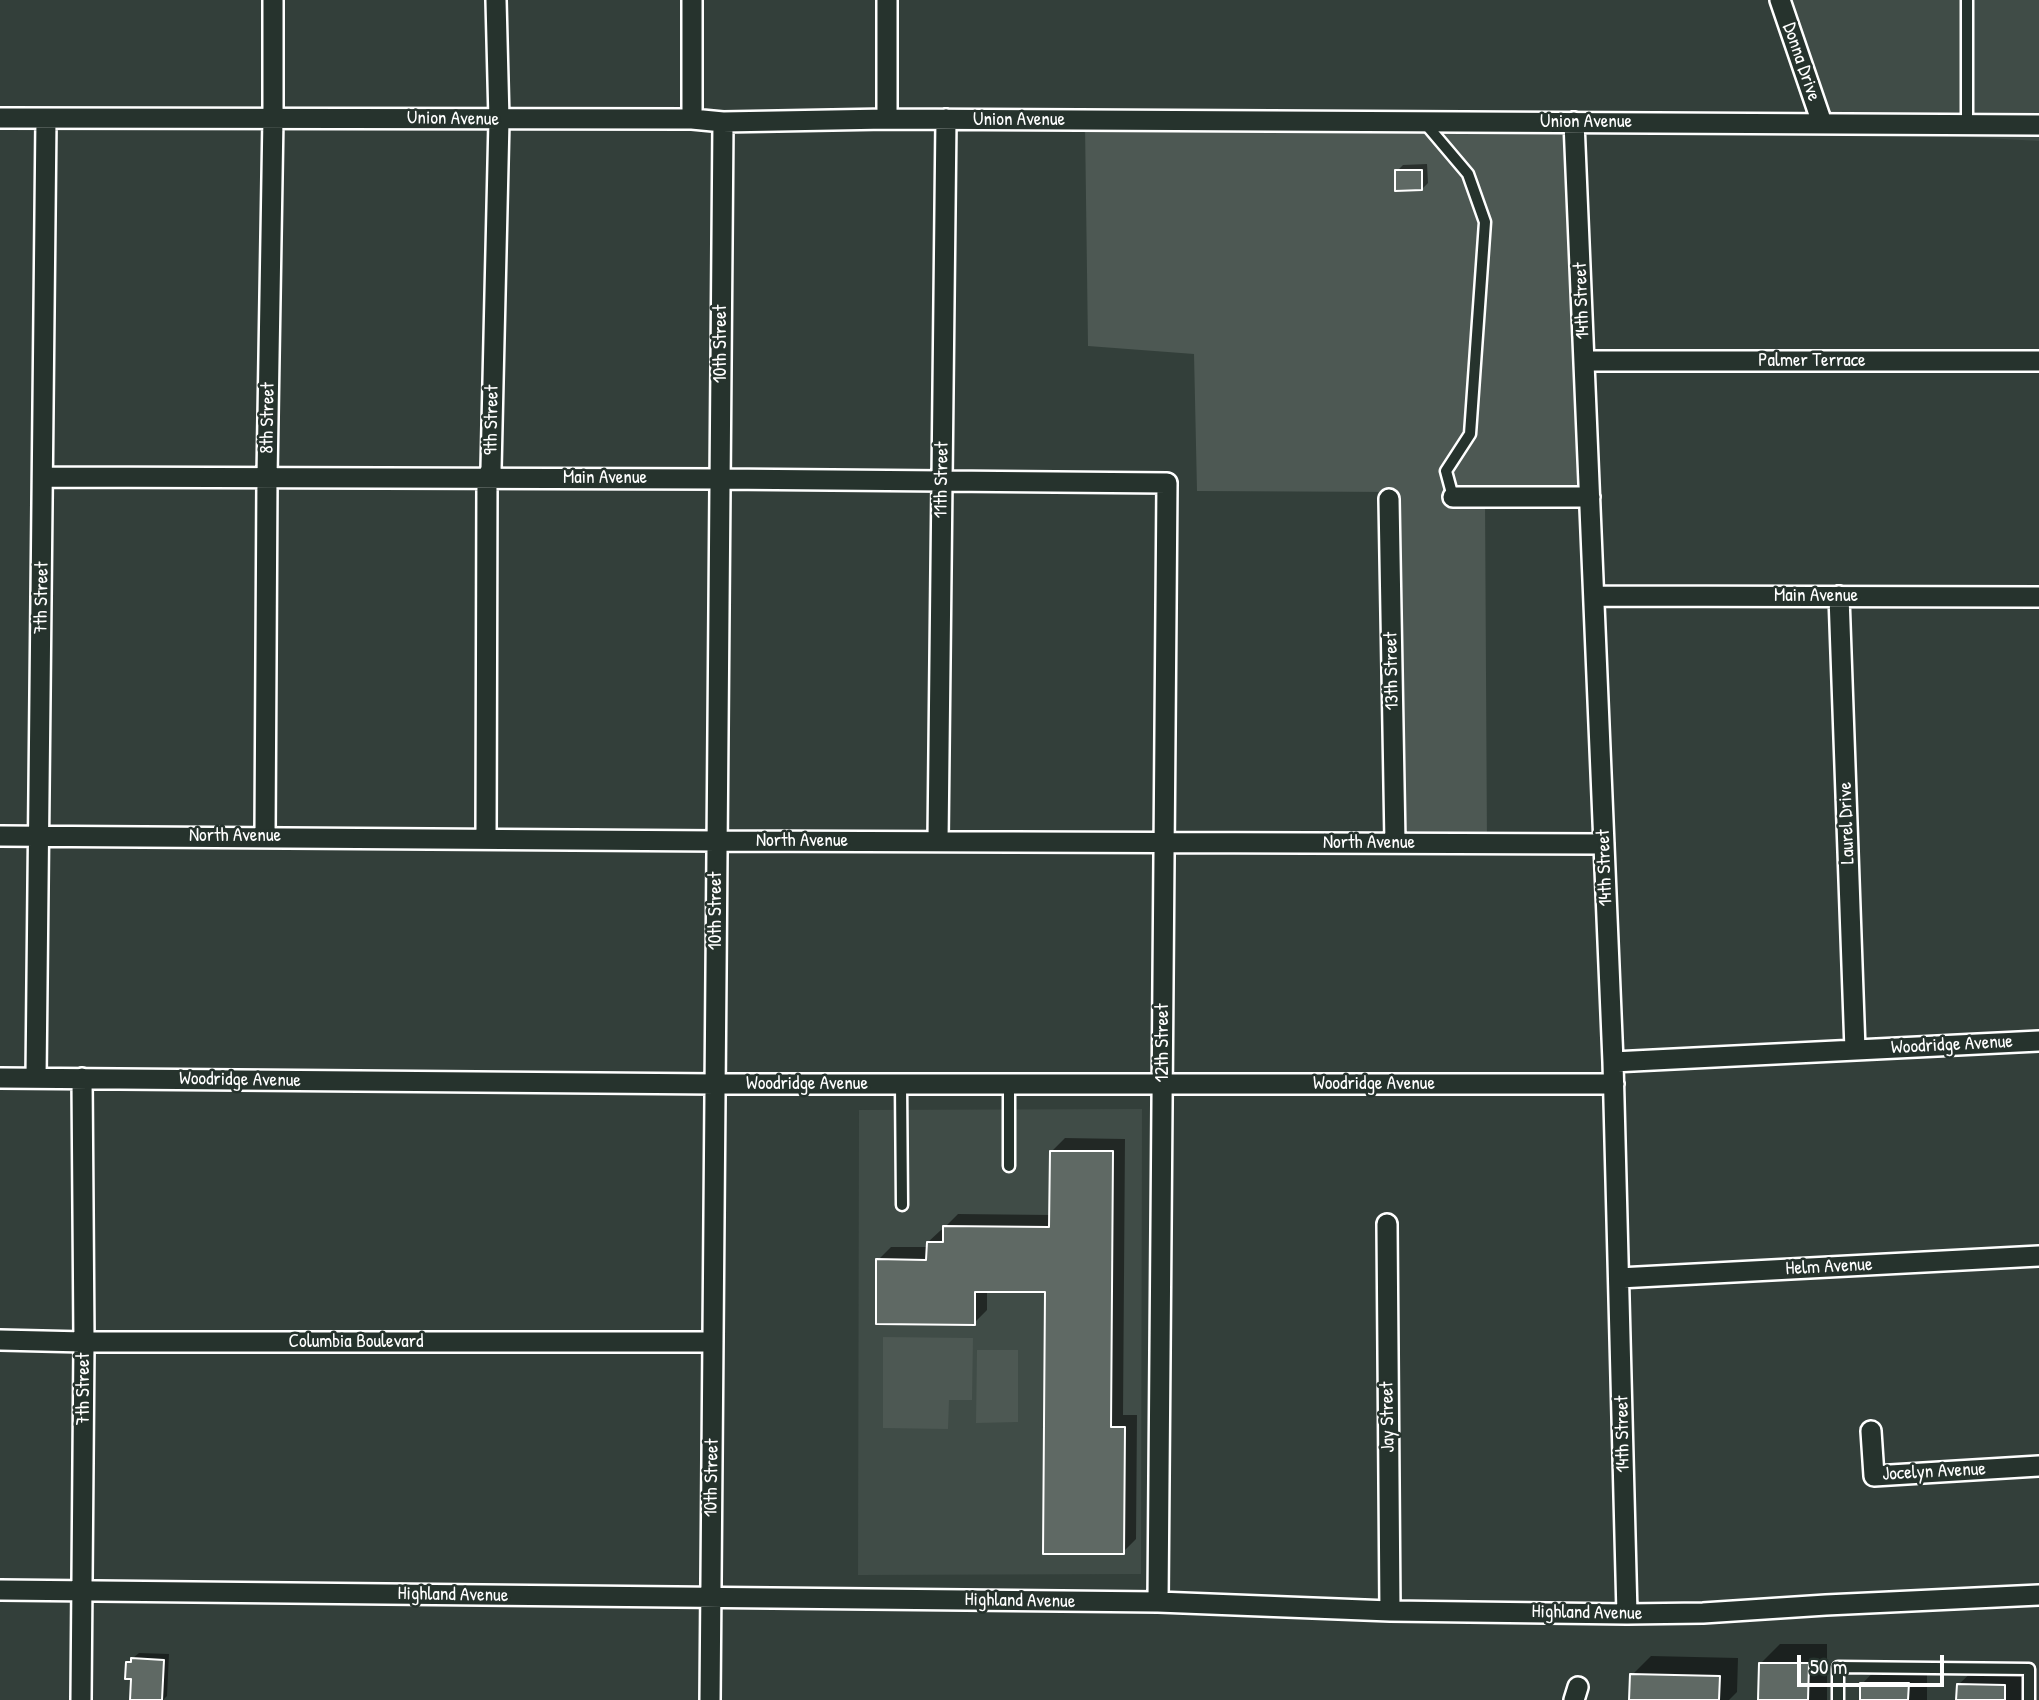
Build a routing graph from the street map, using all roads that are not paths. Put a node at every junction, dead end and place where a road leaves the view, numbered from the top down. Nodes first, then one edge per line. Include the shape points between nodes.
1 (273, 0) edge
2 (496, 0) edge
3 (692, 0) edge
4 (887, 0) edge
5 (1780, 0) edge
6 (1967, 0) edge
7 (273, 117) junction
8 (0, 118) edge
9 (692, 118) junction
10 (887, 118) junction
11 (46, 119) junction
12 (499, 120) junction
13 (946, 120) junction
14 (1424, 121) junction
15 (723, 122) junction
16 (1574, 122) junction
17 (1822, 123) junction
18 (1967, 124) junction
19 (2039, 125) edge
20 (2039, 360) edge
21 (1584, 361) junction
22 (44, 477) junction
23 (267, 477) junction
24 (487, 478) junction
25 (720, 479) junction
26 (942, 481) junction
27 (1167, 483) joint
28 (1453, 497) joint
29 (1590, 497) junction
30 (1390, 499) dead end
31 (1594, 596) junction
32 (1839, 596) junction
33 (2039, 597) edge
34 (0, 835) edge
35 (38, 836) junction
36 (265, 836) junction
37 (486, 839) junction
38 (717, 841) junction
39 (938, 841) junction
40 (1165, 842) junction
41 (1395, 843) junction
42 (1604, 844) junction
43 (2039, 1041) edge
44 (1855, 1050) junction
45 (1613, 1062) junction
46 (0, 1078) edge
47 (36, 1078) junction
48 (82, 1078) junction
49 (715, 1084) junction
50 (901, 1084) junction
51 (1009, 1084) junction
52 (1163, 1084) junction
53 (1614, 1084) junction
54 (1009, 1166) dead end
55 (902, 1205) dead end
56 (1387, 1224) dead end
57 (2039, 1256) edge
58 (1619, 1278) junction
59 (0, 1340) edge
60 (84, 1342) junction
61 (713, 1342) junction
62 (1871, 1431) dead end
63 (2039, 1466) edge
64 (0, 1590) edge
65 (82, 1591) junction
66 (2039, 1595) edge
67 (710, 1598) junction
68 (1158, 1602) junction
69 (1390, 1611) junction
70 (1627, 1614) junction
71 (80, 1700) edge
72 (710, 1700) edge
73 (1838, 1700) edge
74 (2029, 1700) edge

1 - 7 street, 8th Street
2 - 12 street, 9th Street
3 - 9 street
4 - 10 street
5 - 17 street, Donna Drive
6 - 18 lane
7 - 11 street, Union Avenue
7 - 12 street, Union Avenue
7 - 23 street, 8th Street
8 - 11 street, Union Avenue
9 - 12 street, Union Avenue
9 - 15 street, Union Avenue
10 - 13 street, Union Avenue
10 - 15 street, Union Avenue
11 - 22 street, 7th Street
12 - 24 street, 9th Street via 491,469
13 - 14 street, Union Avenue
13 - 26 street, 11th Street
14 - 16 street, Union Avenue
14 - 28 lane via 1468,174 1485,222 1470,434 1446,471
15 - 25 street, 10th Street
16 - 17 street, Union Avenue
16 - 21 street, 14th Street
17 - 18 street, Union Avenue
18 - 19 street, Union Avenue
20 - 21 street, Palmer Terrace
21 - 29 street, 14th Street
22 - 23 street, Main Avenue
22 - 35 street, 7th Street
23 - 24 street, Main Avenue
23 - 36 street, 8th Street
24 - 25 street, Main Avenue
24 - 37 street, 9th Street
25 - 26 street, Main Avenue
25 - 38 street, 10th Street
26 - 27 street, Main Avenue
26 - 39 street, 11th Street
27 - 40 street, 12th Street
28 - 29 street
29 - 31 street, 14th Street
30 - 41 street, 13th Street
31 - 32 street, Main Avenue
31 - 42 street, 14th Street
32 - 33 street, Main Avenue
32 - 44 street, Laurel Drive
34 - 35 street, North Avenue
35 - 36 street, North Avenue
35 - 47 street, 7th Street
36 - 37 street, North Avenue
37 - 38 street, North Avenue
38 - 39 street, North Avenue
38 - 49 street, 10th Street
39 - 40 street, North Avenue
40 - 41 street, North Avenue
40 - 52 street, 12th Street
41 - 42 street, North Avenue
42 - 45 street, 14th Street
43 - 44 street, Woodridge Avenue
44 - 45 street, Woodridge Avenue
45 - 53 street, 14th Street
46 - 47 street, Woodridge Avenue
47 - 48 street, Woodridge Avenue
48 - 49 street, Woodridge Avenue
48 - 60 street, 7th Street
49 - 50 street, Woodridge Avenue
49 - 61 street, 10th Street
50 - 51 street, Woodridge Avenue
50 - 55 lane
51 - 52 street, Woodridge Avenue
51 - 54 lane
52 - 53 street, Woodridge Avenue
52 - 68 street, 12th Street
53 - 58 street, 14th Street
56 - 69 street, Jay Street
57 - 58 street, Helm Avenue
58 - 70 street, 14th Street
59 - 60 street, Columbia Boulevard
60 - 61 street, Columbia Boulevard
60 - 65 street, 7th Street
61 - 67 street, 10th Street
62 - 63 street, Jocelyn Avenue via 1874,1476
64 - 65 street, Highland Avenue
65 - 67 street, Highland Avenue
65 - 71 street, 7th Street
66 - 70 street, Highland Avenue
67 - 68 street, Highland Avenue
67 - 72 street, 10th Street
68 - 69 street, Highland Avenue
69 - 70 street, Highland Avenue
73 - 74 lane via 1839,1667 2029,1669

